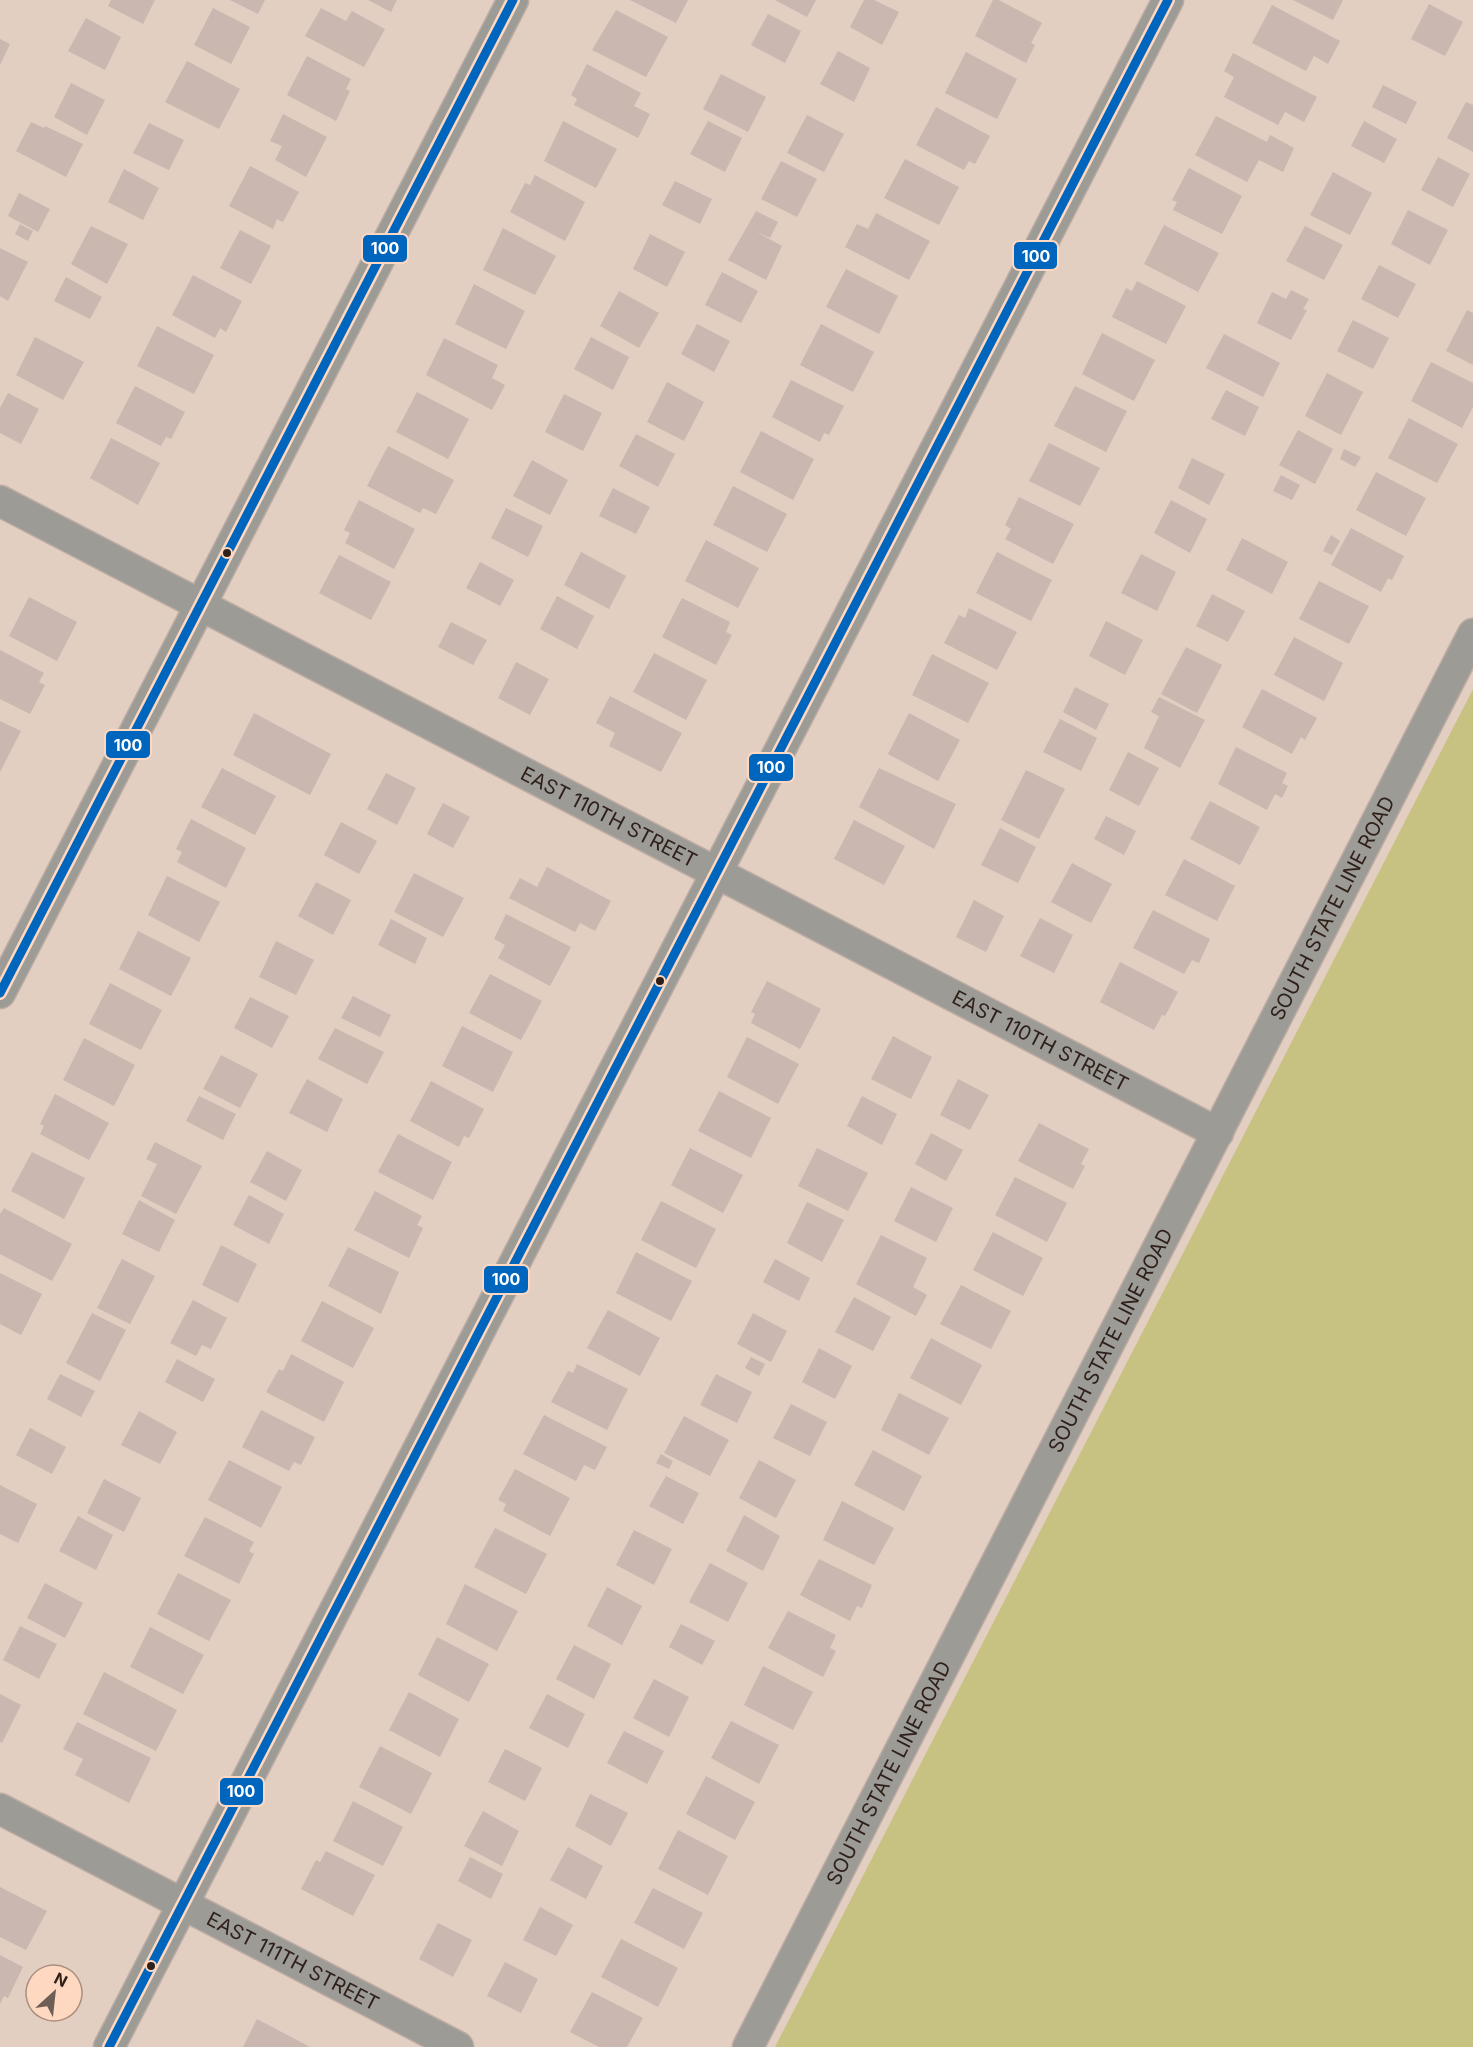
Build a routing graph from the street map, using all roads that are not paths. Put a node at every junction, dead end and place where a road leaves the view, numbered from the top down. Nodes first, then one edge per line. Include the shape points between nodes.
1 (513, 0) edge
2 (1168, 0) edge
3 (0, 501) edge
4 (201, 605) junction
5 (1473, 634) edge
6 (716, 874) junction
7 (0, 993) edge
8 (1218, 1133) junction
9 (0, 1809) edge
10 (183, 1904) junction
11 (109, 2047) edge
12 (458, 2047) edge
13 (748, 2047) edge

1 - 4 street
2 - 6 street
3 - 4 street, EAST 110TH STREET
4 - 6 street, EAST 110TH STREET
4 - 7 street
5 - 8 street, SOUTH STATE LINE ROAD
6 - 8 street, EAST 110TH STREET
6 - 10 street
8 - 13 street, SOUTH STATE LINE ROAD
9 - 10 street, EAST 111TH STREET
10 - 11 street
10 - 12 street, EAST 111TH STREET

